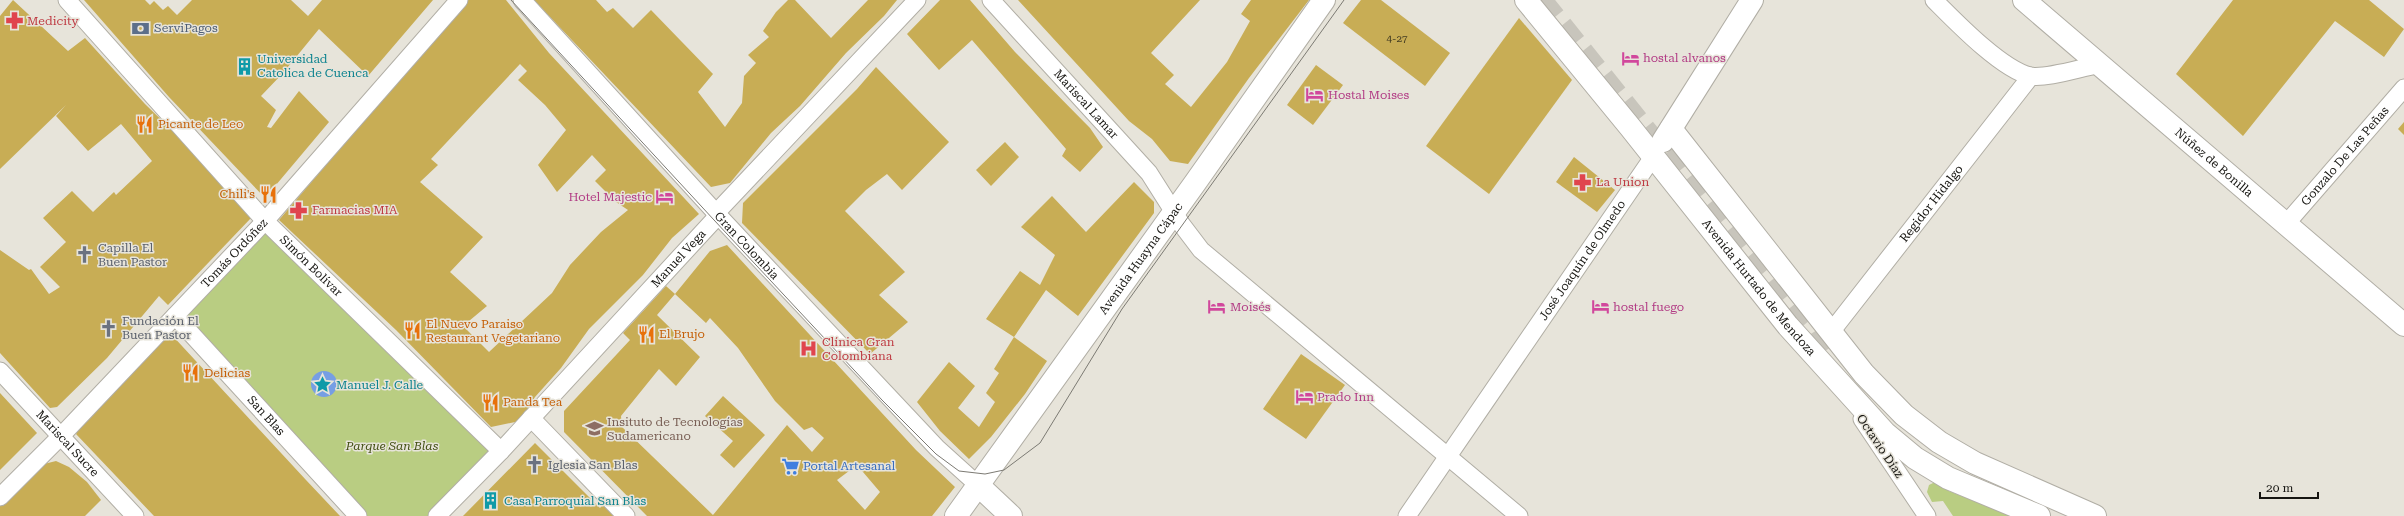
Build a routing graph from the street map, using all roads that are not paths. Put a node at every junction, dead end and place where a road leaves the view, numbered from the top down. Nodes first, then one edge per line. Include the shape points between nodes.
1 (67, 0) edge
2 (458, 0) edge
3 (522, 0) edge
4 (917, 0) edge
5 (991, 0) edge
6 (1324, 0) edge
7 (1526, 0) edge
8 (1752, 0) edge
9 (1934, 0) edge
10 (2024, 0) edge
11 (2097, 65) junction
12 (2031, 76) junction
13 (2404, 88) edge
14 (1671, 129) junction
15 (1653, 157) junction
16 (1174, 212) junction
17 (716, 213) junction
18 (266, 221) junction
19 (2286, 224) junction
20 (175, 316) junction
21 (2404, 325) edge
22 (1831, 332) junction
23 (0, 371) edge
24 (1833, 376) junction
25 (531, 418) junction
26 (61, 436) junction
27 (501, 451) junction
28 (1447, 457) junction
29 (978, 485) junction
30 (0, 496) edge
31 (135, 516) edge
32 (358, 516) edge
33 (437, 516) edge
34 (626, 516) edge
35 (956, 516) edge
36 (1012, 516) edge
37 (1407, 516) edge
38 (1519, 516) edge
39 (1927, 516) edge
40 (2039, 516) edge
41 (2095, 516) edge

1 - 18 street, Simón Bolívar
2 - 18 street, Tomás Ordóñez
3 - 17 street, Gran Colombia
4 - 17 street, Manuel Vega
5 - 16 street, Mariscal Lamar via 1149,173
6 - 16 main road, Avenida Huayna Cápac
7 - 15 main road, Avenida Hurtado de Mendoza
8 - 14 main road, José Joaquín de Olmedo
9 - 12 street via 1982,45 2012,67
10 - 11 main road, Núñez de Bonilla
11 - 12 street
11 - 19 main road, Núñez de Bonilla
12 - 22 street, Regidor Hidalgo
13 - 19 street, Gonzalo De Las Peñas
14 - 15 main road, José Joaquín de Olmedo
14 - 22 main road
15 - 24 main road, Avenida Hurtado de Mendoza via 1788,326
15 - 28 street, José Joaquín de Olmedo
16 - 28 street, Mariscal Lamar via 1201,250
16 - 29 main road, Avenida Huayna Cápac
17 - 25 street, Manuel Vega via 714,220
17 - 29 street, Gran Colombia via 937,448
18 - 20 street, Tomás Ordóñez
18 - 27 street, Simón Bolívar
19 - 21 main road, Núñez de Bonilla
20 - 26 street, Tomás Ordóñez
20 - 32 street, San Blas
22 - 41 main road via 1864,374 1904,415 1939,442 1975,463
23 - 26 street, Mariscal Sucre
24 - 39 street, Octavio Díaz
24 - 40 main road, Avenida Hurtado de Mendoza via 1885,433 1915,458 1948,478
25 - 27 street, Manuel Vega
25 - 34 street
26 - 30 street, Tomás Ordóñez
26 - 31 street, Mariscal Sucre
27 - 33 street, Manuel Vega
28 - 37 street, José Joaquín de Olmedo
28 - 38 street, Mariscal Lamar
29 - 35 main road, Avenida Huayna Cápac
29 - 36 main road

